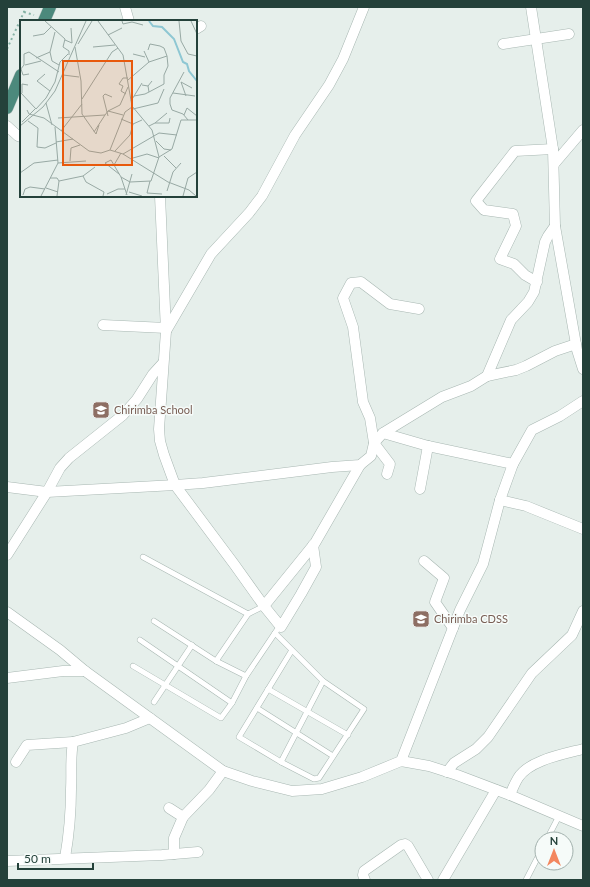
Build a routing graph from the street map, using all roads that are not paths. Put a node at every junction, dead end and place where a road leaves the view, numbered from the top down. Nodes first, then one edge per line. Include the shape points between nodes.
1 (50, 7) edge
2 (125, 7) edge
3 (364, 7) edge
4 (532, 7) edge
5 (44, 20) edge
6 (129, 20) edge
7 (569, 34) dead end
8 (536, 39) junction
9 (503, 44) dead end
10 (20, 77) edge
11 (7, 108) edge
12 (7, 126) edge
13 (583, 130) edge
14 (20, 137) edge
15 (553, 149) junction
16 (554, 164) junction
17 (160, 197) edge
18 (555, 226) junction
19 (536, 282) junction
20 (419, 309) dead end
21 (103, 325) dead end
22 (166, 329) junction
23 (579, 346) edge
24 (163, 363) junction
25 (583, 369) edge
26 (487, 376) junction
27 (583, 401) edge
28 (384, 433) junction
29 (374, 443) junction
30 (428, 446) junction
31 (513, 464) junction
32 (360, 465) junction
33 (387, 474) dead end
34 (175, 485) junction
35 (7, 487) edge
36 (420, 489) dead end
37 (47, 492) junction
38 (500, 500) junction
39 (583, 529) edge
40 (313, 545) junction
41 (7, 556) edge
42 (143, 557) dead end
43 (424, 561) dead end
44 (264, 606) junction
45 (583, 611) edge
46 (7, 612) edge
47 (248, 614) junction
48 (154, 621) dead end
49 (453, 628) junction
50 (277, 629) junction
51 (140, 640) dead end
52 (192, 645) junction
53 (292, 650) junction
54 (216, 661) junction
55 (133, 666) dead end
56 (179, 667) junction
57 (63, 671) junction
58 (86, 671) junction
59 (246, 676) junction
60 (7, 678) edge
61 (41, 680) dead end
62 (323, 681) junction
63 (165, 685) junction
64 (268, 690) junction
65 (154, 702) dead end
66 (232, 703) junction
67 (257, 708) junction
68 (307, 712) junction
69 (150, 718) junction
70 (296, 733) junction
71 (348, 735) junction
72 (72, 742) junction
73 (583, 749) edge
74 (333, 756) junction
75 (401, 761) junction
76 (16, 762) dead end
77 (281, 762) junction
78 (224, 771) junction
79 (447, 772) junction
80 (496, 790) junction
81 (510, 795) junction
82 (169, 808) dead end
83 (559, 816) junction
84 (183, 817) junction
85 (583, 826) edge
86 (551, 831) edge
87 (198, 852) dead end
88 (174, 854) junction
89 (65, 858) junction
90 (7, 861) edge
91 (534, 864) edge
92 (365, 880) edge
93 (428, 880) edge
94 (443, 880) edge
95 (526, 880) edge

1 - 5 highway
2 - 6 street
3 - 22 street via 343,59 329,85 295,135 262,196 211,254
4 - 8 street
7 - 8 street
8 - 9 street
8 - 15 street
10 - 11 highway
12 - 14 street
13 - 16 street
15 - 16 street
15 - 19 street via 515,150 476,201 484,210 513,214 516,226 500,259 514,264
16 - 18 street
17 - 22 street
18 - 19 street via 545,242
18 - 23 street
19 - 26 street via 528,302 511,320
20 - 29 street via 390,304 361,282 351,283 343,298 353,327 363,402 370,418
21 - 22 street
22 - 24 street
23 - 25 street
23 - 26 street via 555,351 521,368
24 - 34 street via 160,441
24 - 37 street via 123,415 60,468
26 - 28 street via 471,386 442,397
27 - 31 street via 532,430
28 - 29 street
28 - 30 street
29 - 32 street via 371,456
29 - 33 street via 390,464
30 - 31 street
30 - 36 street
31 - 38 street
32 - 34 street
32 - 40 street
34 - 37 street
34 - 44 street
35 - 37 street
37 - 41 street
38 - 39 street via 526,506
38 - 49 street via 483,564
40 - 44 street
40 - 50 street via 316,567 281,627
42 - 47 lane
43 - 49 street via 444,578 435,602
44 - 47 lane
44 - 50 street
45 - 79 street via 572,635 532,673 488,737 476,749 454,763
46 - 58 street
47 - 54 lane
48 - 52 lane
49 - 75 street
50 - 53 lane
50 - 59 lane
51 - 56 lane
52 - 54 lane
52 - 56 lane
53 - 62 lane
53 - 64 lane
54 - 59 lane
55 - 63 lane
56 - 63 lane
56 - 66 lane
57 - 58 street
57 - 60 street
57 - 61 street
58 - 69 street
59 - 66 lane
62 - 68 lane
62 - 71 lane via 364,709
63 - 65 lane
63 - 66 lane via 221,718
64 - 67 lane
64 - 68 lane
67 - 70 lane
67 - 77 lane via 239,737
68 - 70 lane
68 - 71 lane
69 - 72 street via 126,728
69 - 78 street
70 - 74 lane
70 - 77 lane
71 - 74 lane
72 - 76 street via 27,745
72 - 89 street via 70,833
73 - 81 street via 531,765 518,777
74 - 77 lane via 319,778 314,779
75 - 78 street via 362,777 322,789 292,791
75 - 79 street
78 - 84 street
79 - 80 street
80 - 81 street
80 - 94 street
81 - 83 street
82 - 84 street
83 - 85 street
83 - 86 lane
84 - 88 street via 174,838
87 - 88 street
88 - 89 street
89 - 90 street
91 - 95 lane
92 - 93 street via 364,871 405,844

